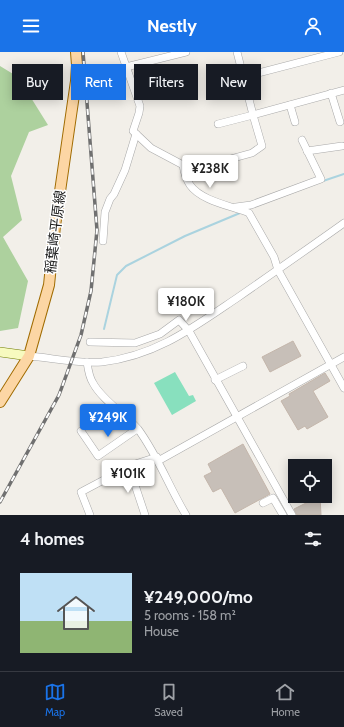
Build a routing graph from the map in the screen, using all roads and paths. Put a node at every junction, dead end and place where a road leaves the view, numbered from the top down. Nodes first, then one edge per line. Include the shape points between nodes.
1 (76, 52) edge
2 (121, 52) edge
3 (186, 52) edge
4 (237, 52) edge
5 (339, 52) edge
6 (172, 54) edge
7 (125, 64) edge
8 (240, 64) edge
9 (126, 67) joint
10 (261, 72) edge
11 (344, 90) edge
12 (331, 93) junction
13 (249, 100) edge
14 (290, 105) junction
15 (253, 115) junction
16 (295, 122) dead end
17 (340, 122) dead end
18 (218, 124) dead end
19 (136, 134) junction
20 (302, 140) dead end
21 (342, 146) dead end
22 (307, 150) junction
23 (212, 164) dead end
24 (236, 208) junction
25 (344, 223) edge
26 (103, 241) dead end
27 (278, 270) junction
28 (189, 331) junction
29 (90, 342) dead end
30 (0, 352) edge
31 (29, 356) junction
32 (344, 357) edge
33 (87, 362) junction
34 (331, 364) junction
35 (243, 366) dead end
36 (215, 380) junction
37 (344, 388) edge
38 (0, 402) edge
39 (237, 417) junction
40 (137, 429) junction
41 (81, 431) dead end
42 (158, 459) junction
43 (129, 467) junction
44 (263, 503) dead end
45 (90, 515) edge
46 (145, 515) edge
47 (186, 515) edge
48 (283, 515) edge
49 (292, 515) edge

1 - 31 main road, 稲葉崎平原線 via 76,81 49,285
2 - 7 street
3 - 6 street
4 - 8 street
5 - 10 street
6 - 9 street
9 - 19 street via 140,106 133,131
11 - 12 street
12 - 14 street
12 - 17 street
13 - 15 street
14 - 15 street
14 - 16 street
15 - 18 street
15 - 23 street via 262,146 252,153
19 - 24 street via 151,148 183,165 190,185 196,191 205,197
19 - 26 street via 125,170 105,212
20 - 22 street
21 - 22 street
22 - 24 street via 321,179 251,205
24 - 27 street via 249,213 274,257
25 - 27 street
27 - 28 street
27 - 34 street
28 - 29 street via 179,320 160,334 135,343
28 - 33 street via 151,350 124,358
28 - 36 street
30 - 31 street
31 - 33 street
31 - 38 main road, 稲葉崎平原線
32 - 34 street
33 - 40 street via 92,383
34 - 37 street
34 - 39 street
35 - 36 street
36 - 39 street
39 - 42 street
39 - 49 street
40 - 41 street via 98,456
40 - 42 street
42 - 43 street
42 - 47 street
43 - 45 street via 81,492
43 - 46 street
44 - 48 street via 273,498

